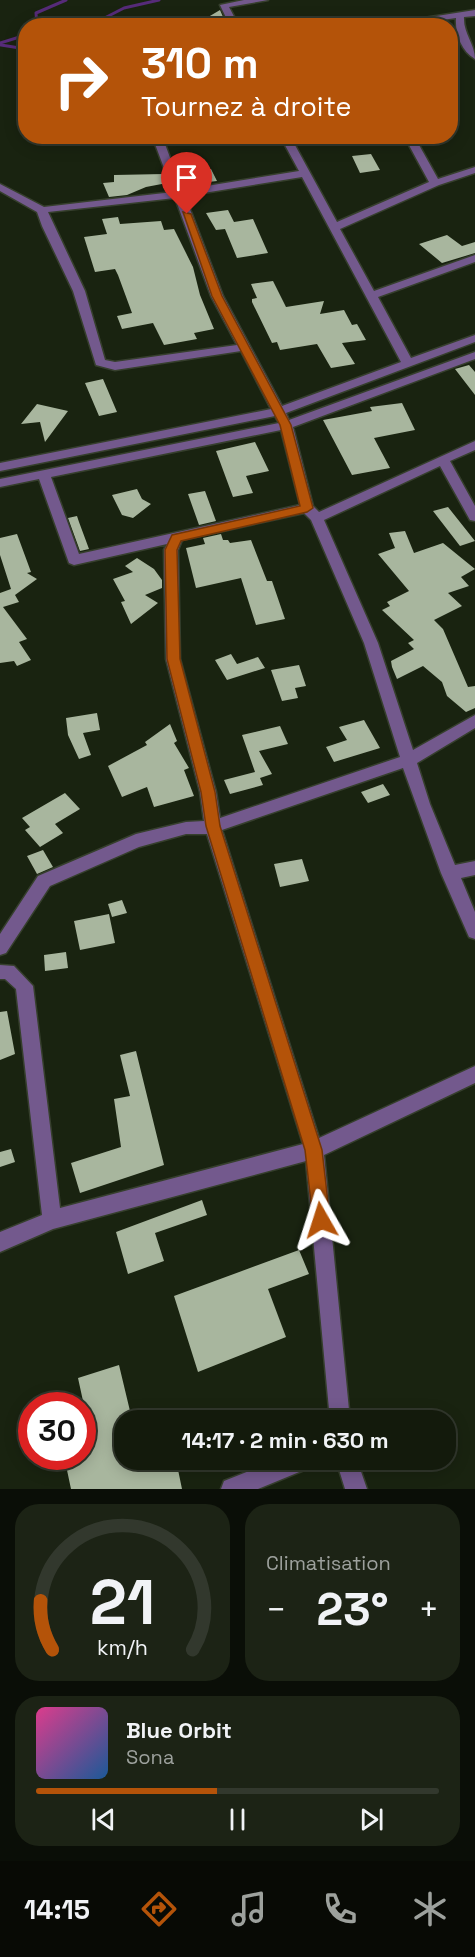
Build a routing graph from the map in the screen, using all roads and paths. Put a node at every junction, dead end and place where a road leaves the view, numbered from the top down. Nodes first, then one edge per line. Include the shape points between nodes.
1 (264, 0) edge
2 (475, 14) edge
3 (460, 16) junction
4 (231, 18) edge
5 (443, 18) edge
6 (475, 56) edge
7 (160, 144) edge
8 (290, 144) edge
9 (413, 144) edge
10 (475, 170) edge
11 (306, 173) junction
12 (435, 183) junction
13 (0, 187) edge
14 (179, 194) junction
15 (42, 210) junction
16 (334, 227) junction
17 (475, 258) edge
18 (371, 296) junction
19 (475, 338) edge
20 (244, 346) junction
21 (475, 355) edge
22 (407, 362) junction
23 (279, 411) junction
24 (286, 425) junction
25 (475, 445) edge
26 (443, 460) junction
27 (0, 467) edge
28 (44, 475) junction
29 (0, 483) edge
30 (312, 513) junction
31 (475, 517) edge
32 (176, 538) junction
33 (475, 721) edge
34 (408, 761) junction
35 (213, 826) junction
36 (475, 868) edge
37 (448, 873) junction
38 (475, 932) edge
39 (0, 948) edge
40 (0, 972) edge
41 (475, 1074) edge
42 (314, 1150) junction
43 (52, 1220) junction
44 (0, 1242) edge
45 (339, 1410) edge
46 (277, 1470) edge
47 (350, 1470) edge
48 (232, 1489) edge
49 (356, 1489) edge

1 - 4 street via 224,5
2 - 3 street
3 - 5 street
3 - 6 street via 458,29
7 - 14 street
8 - 11 street
9 - 12 street
10 - 12 street
11 - 14 street
11 - 16 street
12 - 16 street
13 - 15 street
14 - 15 street
14 - 20 street via 217,296
15 - 20 street via 79,291 100,363 115,366
16 - 18 street
17 - 18 street
18 - 22 street
19 - 22 street
20 - 23 street
21 - 24 street
22 - 23 street
23 - 24 street
23 - 27 street
24 - 28 street
24 - 30 street
25 - 26 street
26 - 30 street
26 - 31 street
28 - 29 street
28 - 32 street via 74,560
30 - 32 street
30 - 34 street via 371,644
32 - 35 street via 171,550 173,659 208,792
33 - 34 street
34 - 35 street
34 - 37 street
35 - 39 street via 186,828 136,841 44,881
35 - 42 street
36 - 37 street
37 - 38 street
40 - 43 street via 8,971 24,986
41 - 42 street
42 - 43 street
42 - 45 street
43 - 44 street
46 - 48 street
47 - 49 street

